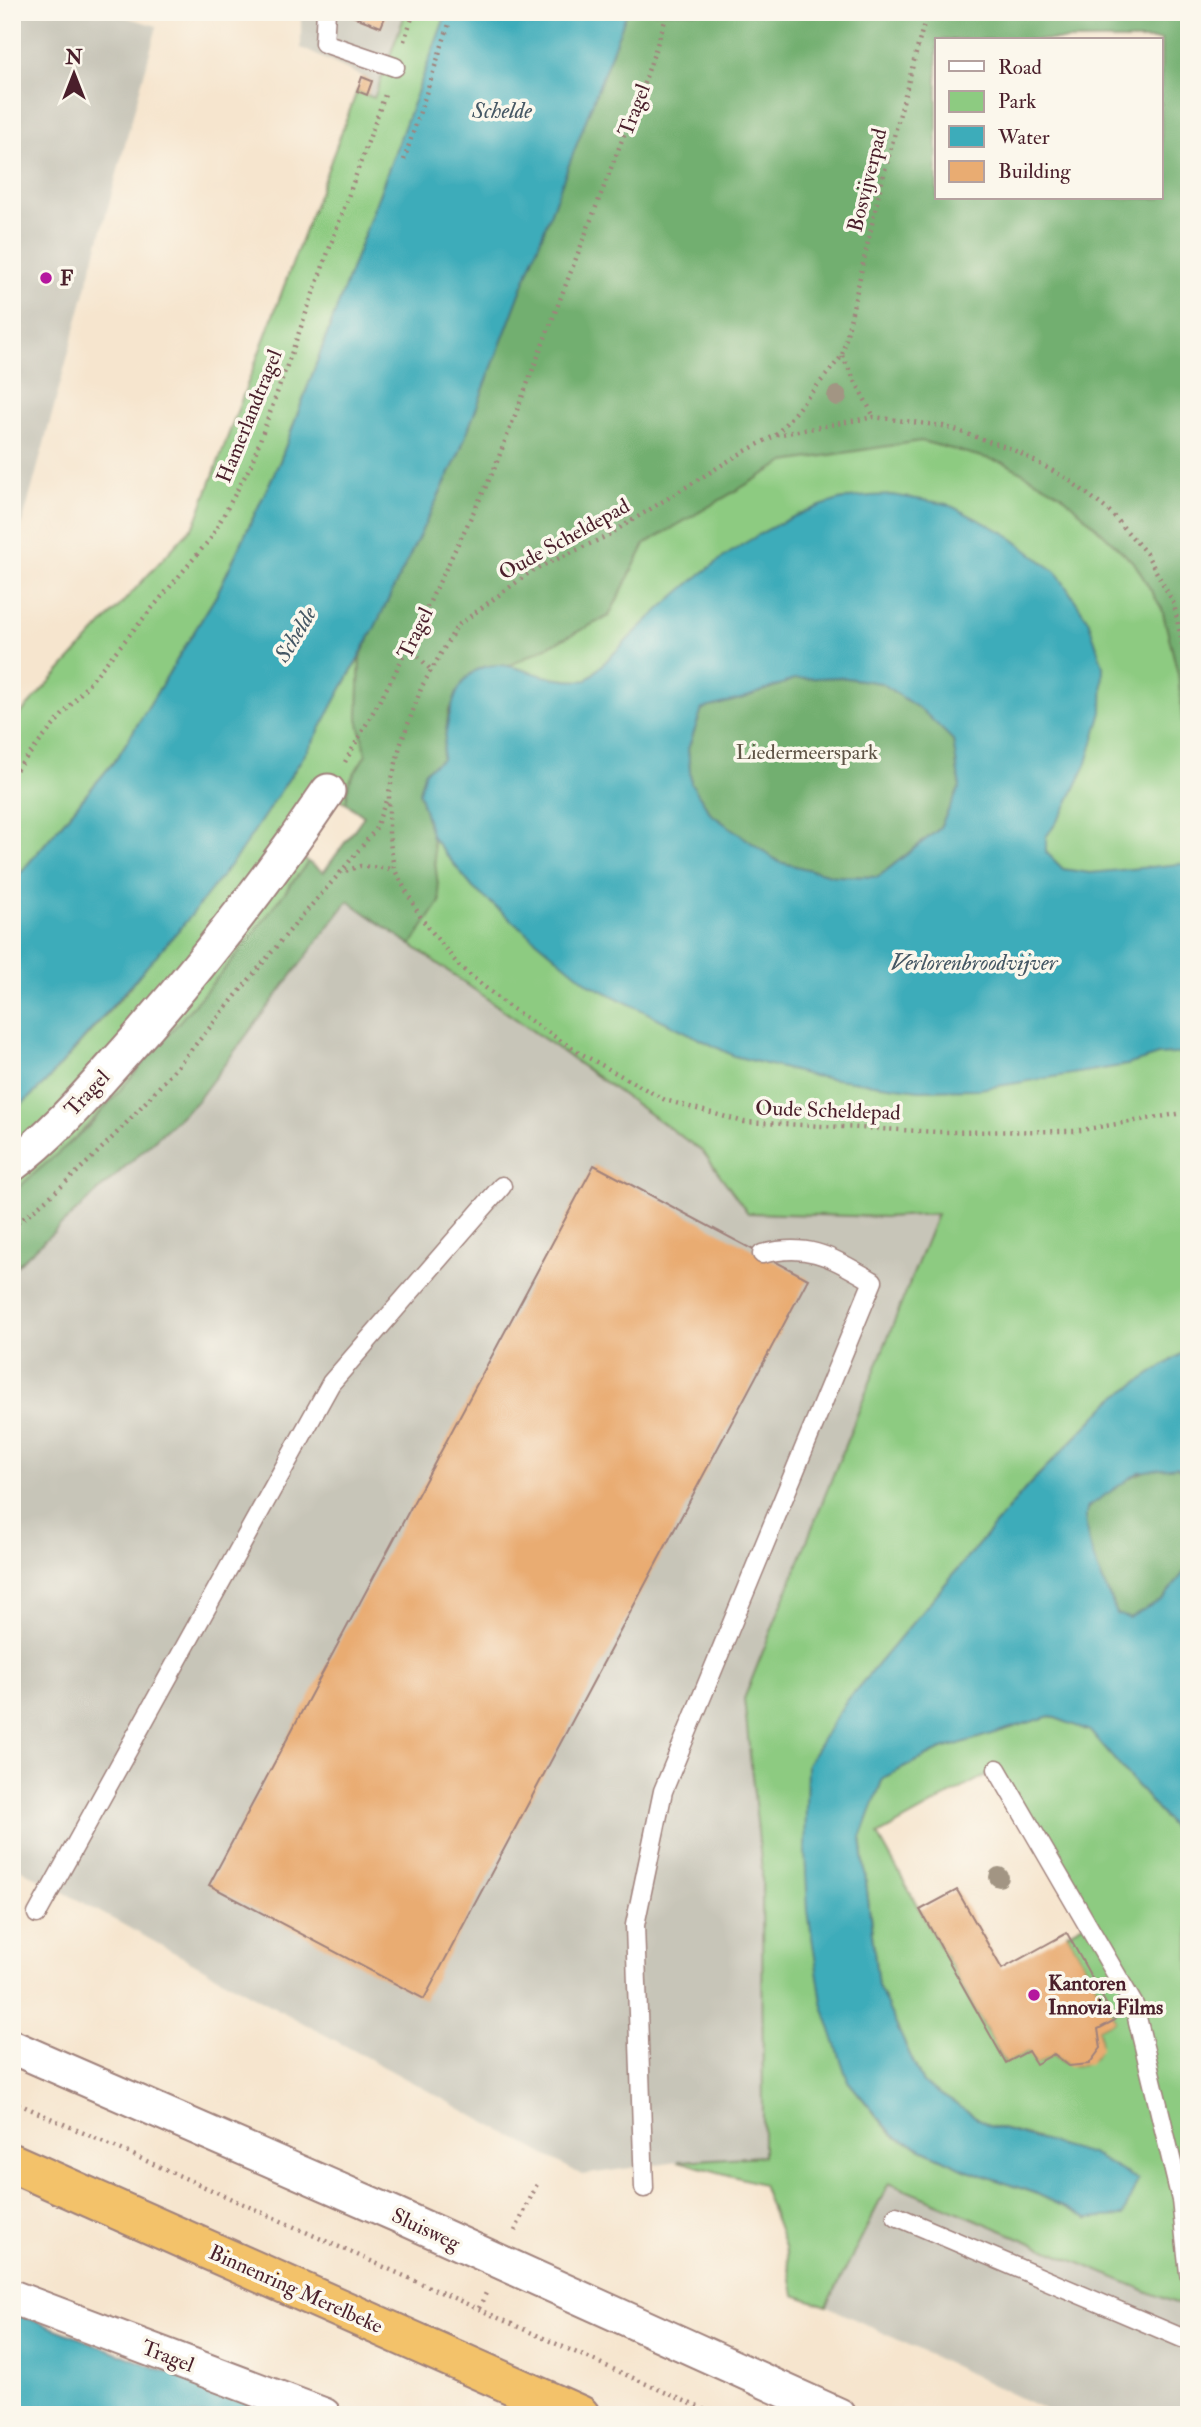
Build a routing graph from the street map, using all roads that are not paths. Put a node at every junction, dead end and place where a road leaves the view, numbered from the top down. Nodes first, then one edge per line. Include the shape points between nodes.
1 (326, 12) edge
2 (395, 67) road end
3 (328, 791) road end
4 (12, 1165) edge
5 (502, 1186) dead end
6 (762, 1254) dead end
7 (997, 1769) dead end
8 (37, 1914) dead end
9 (12, 2047) edge
10 (12, 2163) edge
11 (644, 2189) dead end
12 (896, 2216) dead end
13 (1189, 2273) edge
14 (12, 2297) edge
15 (1189, 2342) edge
16 (324, 2415) edge
17 (580, 2415) edge
18 (839, 2415) edge

1 - 2 lane via 324,43
3 - 4 street, Tragel via 219,943 73,1110
5 - 8 lane via 331,1383
6 - 11 lane via 787,1248 819,1252 873,1281 663,1791 635,1925
7 - 13 lane via 1134,2005 1181,2200
9 - 18 street, Sluisweg
10 - 17 highway, Binnenring Merelbeke
12 - 15 lane
14 - 16 street, Tragel

